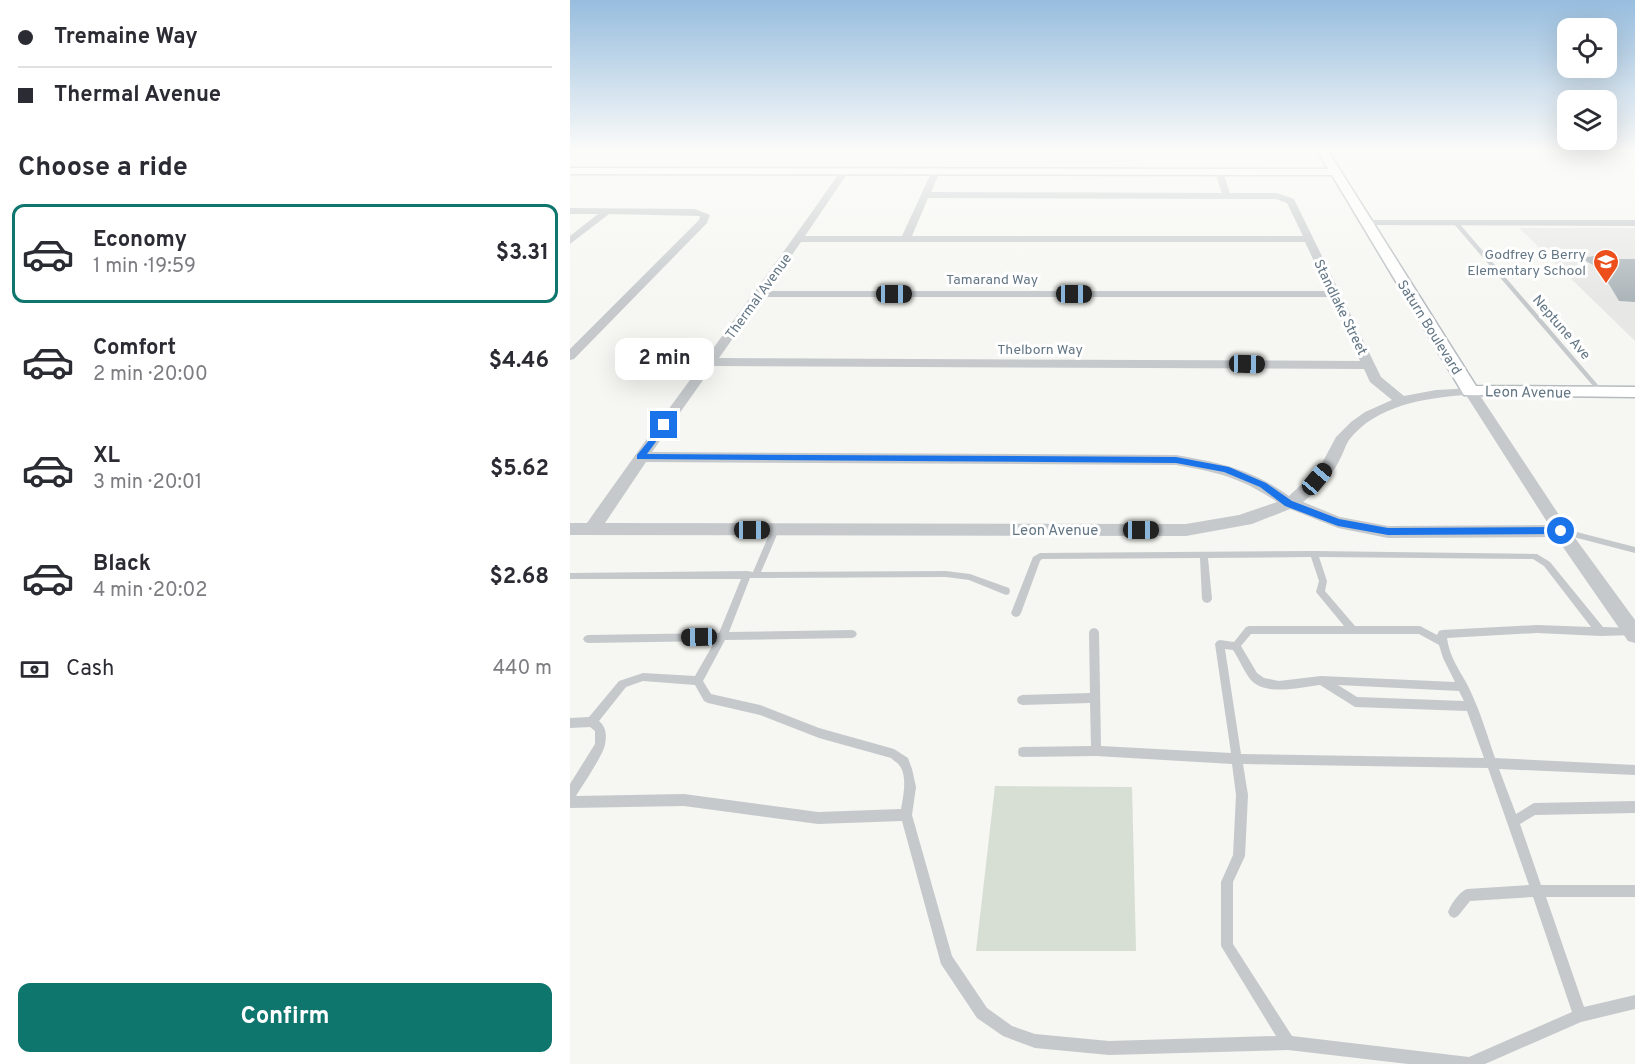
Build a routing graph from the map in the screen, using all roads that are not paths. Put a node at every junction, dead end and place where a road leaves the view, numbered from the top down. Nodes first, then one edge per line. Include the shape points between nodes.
1 (825, 201) edge
2 (923, 201) edge
3 (1288, 201) edge
4 (1352, 201) edge
5 (570, 211) edge
6 (607, 211) junction
7 (1365, 223) junction
8 (1456, 223) junction
9 (1635, 223) edge
10 (906, 238) junction
11 (800, 239) junction
12 (1308, 239) junction
13 (570, 241) edge
14 (759, 294) junction
15 (1334, 294) junction
16 (570, 356) edge
17 (711, 362) junction
18 (1368, 365) junction
19 (1470, 391) junction
20 (1635, 392) edge
21 (1602, 393) junction
22 (1403, 402) junction
23 (640, 457) junction
24 (1289, 503) junction
25 (570, 529) edge
26 (592, 529) junction
27 (775, 530) junction
28 (1561, 531) junction
29 (1635, 550) edge
30 (1314, 554) junction
31 (1204, 555) junction
32 (752, 574) junction
33 (570, 576) edge
34 (1006, 591) dead end
35 (1207, 598) dead end
36 (1016, 613) dead end
37 (1353, 630) junction
38 (1094, 632) dead end
39 (1601, 632) junction
40 (1634, 633) edge
41 (852, 634) dead end
42 (722, 637) junction
43 (588, 639) dead end
44 (1441, 642) junction
45 (1236, 646) junction
46 (1320, 680) junction
47 (698, 681) junction
48 (1463, 687) junction
49 (1095, 698) junction
50 (1022, 700) dead end
51 (1471, 706) junction
52 (592, 722) junction
53 (570, 723) edge
54 (1096, 751) junction
55 (1023, 752) dead end
56 (1236, 759) junction
57 (1492, 763) junction
58 (1635, 770) edge
59 (570, 795) edge
60 (570, 802) edge
61 (1635, 807) edge
62 (906, 816) junction
63 (1513, 822) junction
64 (1537, 891) junction
65 (1635, 891) edge
66 (1454, 912) dead end
67 (1635, 1002) edge
68 (1580, 1015) junction
69 (1288, 1043) junction

1 - 11 street, Thermal Avenue
2 - 10 street
3 - 12 street, Standlake Street
4 - 7 street, Saturn Boulevard
5 - 6 street
6 - 13 street
6 - 16 street via 695,212 705,216
7 - 8 street
7 - 19 street, Saturn Boulevard
8 - 9 street
8 - 21 lane, Neptune Ave
10 - 11 street
10 - 12 street
11 - 14 street, Thermal Avenue
12 - 15 street, Standlake Street
14 - 15 street, Tamarand Way
14 - 17 street, Thermal Avenue
15 - 18 street, Standlake Street
17 - 18 street, Thelborn Way
17 - 23 street, Thermal Avenue
18 - 22 street, Standlake Street via 1375,379
19 - 21 street, Leon Avenue
19 - 22 street, Leon Avenue via 1436,393
19 - 28 street, Saturn Boulevard
20 - 21 street, Leon Avenue
22 - 24 street, Leon Avenue via 1363,418 1343,438 1329,466
23 - 24 street via 1176,460 1226,469 1263,485
23 - 26 street, Thermal Avenue
24 - 27 street, Leon Avenue via 1232,522 1186,530
24 - 28 street via 1338,522 1388,532
25 - 26 street, Leon Avenue
26 - 27 street, Leon Avenue
27 - 32 lane
28 - 29 lane
28 - 40 street, Saturn Boulevard
30 - 31 lane
30 - 37 lane via 1323,581 1320,592
30 - 39 lane via 1534,556 1547,564
31 - 35 lane
31 - 36 lane via 1040,556
32 - 33 lane
32 - 34 lane via 946,574 970,577
32 - 42 lane
37 - 44 lane via 1419,630
37 - 45 lane via 1249,630
38 - 49 lane
39 - 40 lane
39 - 44 lane via 1537,629 1452,633 1442,634
41 - 42 lane
42 - 43 lane
42 - 47 lane
44 - 48 lane
45 - 46 lane via 1261,682 1279,686
45 - 56 lane via 1220,644
46 - 48 lane
46 - 51 lane via 1355,702
47 - 52 lane via 643,677 623,684
47 - 62 lane via 708,698 760,710 819,733 894,754 907,769 910,787
48 - 51 lane
49 - 50 lane
49 - 54 lane
51 - 57 lane
52 - 53 lane
52 - 59 lane via 600,729 600,745
54 - 55 lane
54 - 56 lane
56 - 57 lane
56 - 69 lane via 1242,795 1239,856 1227,882 1227,946
57 - 58 lane
57 - 63 lane
60 - 62 lane via 684,800 818,818
61 - 63 lane via 1534,809
62 - 69 lane via 946,959 982,1013 1008,1030 1035,1041 1109,1048
63 - 64 lane
64 - 65 lane
64 - 66 lane via 1467,895
64 - 68 lane
67 - 68 lane
68 - 69 lane via 1469,1064

